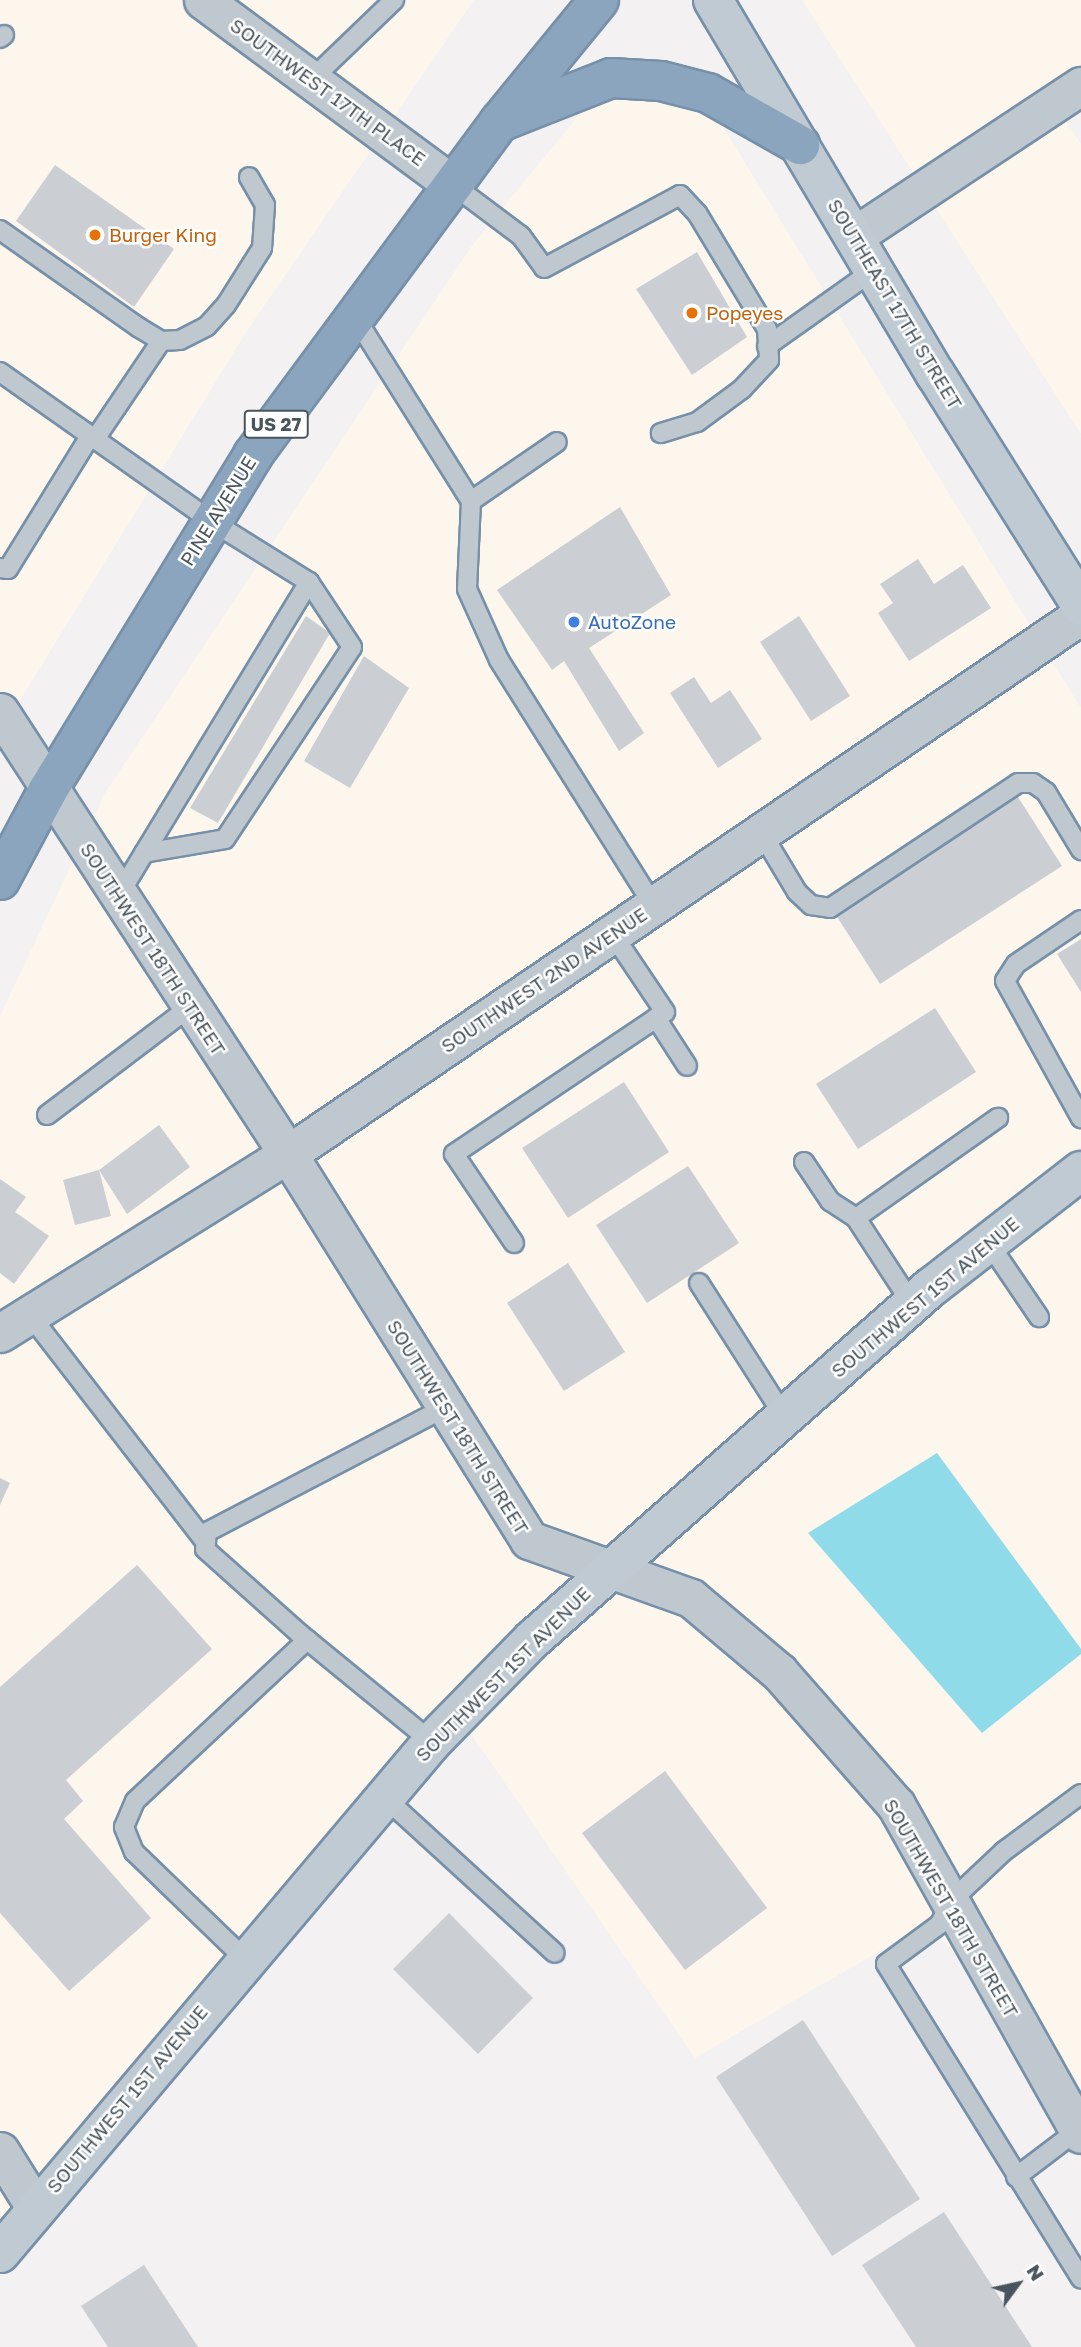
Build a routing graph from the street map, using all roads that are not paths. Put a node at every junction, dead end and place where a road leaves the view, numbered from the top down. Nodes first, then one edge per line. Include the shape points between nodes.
1 (203, 0) edge
2 (394, 0) edge
3 (600, 0) edge
4 (713, 0) edge
5 (312, 79) junction
6 (1078, 94) edge
7 (500, 121) junction
8 (800, 145) junction
9 (249, 177) dead end
10 (453, 185) junction
11 (0, 230) edge
12 (854, 236) junction
13 (874, 270) junction
14 (355, 317) junction
15 (161, 341) junction
16 (768, 346) junction
17 (0, 372) edge
18 (661, 433) dead end
19 (93, 437) junction
20 (557, 442) dead end
21 (471, 501) junction
22 (211, 521) junction
23 (0, 568) edge
24 (309, 582) junction
25 (1081, 606) edge
26 (1081, 615) edge
27 (0, 712) edge
28 (48, 790) junction
29 (761, 832) junction
30 (1081, 850) edge
31 (144, 853) junction
32 (0, 880) edge
33 (118, 896) junction
34 (653, 905) junction
35 (1081, 920) edge
36 (612, 933) junction
37 (191, 1006) junction
38 (656, 1018) junction
39 (687, 1066) dead end
40 (47, 1115) dead end
41 (998, 1118) dead end
42 (1081, 1118) edge
43 (288, 1154) junction
44 (804, 1162) dead end
45 (1081, 1171) edge
46 (856, 1218) junction
47 (988, 1242) junction
48 (514, 1243) dead end
49 (699, 1283) dead end
50 (912, 1304) junction
51 (1039, 1317) dead end
52 (15, 1324) edge
53 (446, 1407) junction
54 (784, 1416) junction
55 (206, 1543) junction
56 (612, 1567) junction
57 (307, 1640) junction
58 (432, 1742) junction
59 (1081, 1794) edge
60 (384, 1797) junction
61 (952, 1900) junction
62 (555, 1954) dead end
63 (246, 1960) junction
64 (1080, 2132) edge
65 (0, 2151) edge
66 (1016, 2177) junction
67 (35, 2207) junction
68 (0, 2253) edge
69 (1081, 2279) edge

1 - 5 street, SOUTHWEST 17TH PLACE
2 - 5 lane
3 - 7 highway, PINE AVENUE / US 27
4 - 8 street, SOUTHEAST 17TH STREET
5 - 10 street, SOUTHWEST 17TH PLACE
6 - 12 street
7 - 8 highway via 611,78 661,80 708,93
7 - 10 highway, PINE AVENUE / US 27
8 - 12 street, SOUTHEAST 17TH STREET
9 - 15 lane via 265,205 262,248 207,326 192,337
10 - 14 highway, PINE AVENUE / US 27
10 - 16 lane via 521,236 544,268 680,195 697,213 767,329
11 - 15 lane
12 - 13 street, SOUTHEAST 17TH STREET
13 - 16 lane
13 - 25 street, SOUTHEAST 17TH STREET
14 - 21 lane
14 - 22 highway, PINE AVENUE / US 27 via 253,455
15 - 19 lane
16 - 18 lane via 769,360 742,389 697,422
17 - 19 lane
19 - 22 lane
19 - 23 lane via 8,569
20 - 21 lane
21 - 34 lane via 467,589 499,660
22 - 24 lane
22 - 28 highway, PINE AVENUE / US 27
24 - 31 lane
24 - 31 lane via 352,647 225,839
26 - 29 street, SOUTHWEST 2ND AVENUE
27 - 28 street, SOUTHWEST 18TH STREET
28 - 32 highway, PINE AVENUE / US 27
28 - 33 street, SOUTHWEST 18TH STREET
29 - 30 lane via 797,892 811,905 830,908 1018,783 1033,783 1046,792
29 - 34 street, SOUTHWEST 2ND AVENUE
31 - 33 lane
33 - 37 street, SOUTHWEST 18TH STREET
34 - 36 street, SOUTHWEST 2ND AVENUE
35 - 42 lane via 1016,964 1005,981
36 - 38 lane via 665,1012
36 - 43 street, SOUTHWEST 2ND AVENUE
37 - 40 lane
37 - 43 street, SOUTHWEST 18TH STREET
38 - 39 lane
38 - 48 lane via 454,1154
41 - 46 lane
43 - 52 street, SOUTHWEST 2ND AVENUE
43 - 53 street, SOUTHWEST 18TH STREET
44 - 46 lane via 830,1201
45 - 47 street, SOUTHWEST 1ST AVENUE
46 - 50 lane
47 - 50 street, SOUTHWEST 1ST AVENUE
47 - 51 lane
49 - 54 lane
50 - 54 street, SOUTHWEST 1ST AVENUE
52 - 55 lane
53 - 55 lane via 207,1532
53 - 56 street, SOUTHWEST 18TH STREET via 529,1540
54 - 56 street, SOUTHWEST 1ST AVENUE
55 - 57 lane via 205,1549
56 - 58 street, SOUTHWEST 1ST AVENUE
56 - 61 street, SOUTHWEST 18TH STREET via 691,1598 779,1672 896,1805
57 - 58 lane
57 - 63 lane via 135,1801 124,1828 134,1852
58 - 60 street, SOUTHWEST 1ST AVENUE
59 - 61 lane via 1003,1852
60 - 62 lane
60 - 63 street, SOUTHWEST 1ST AVENUE
61 - 64 street, SOUTHWEST 18TH STREET
61 - 66 lane via 940,1924 886,1964
63 - 67 street, SOUTHWEST 1ST AVENUE
64 - 66 lane
65 - 67 street
66 - 69 lane
67 - 68 street, SOUTHWEST 1ST AVENUE

